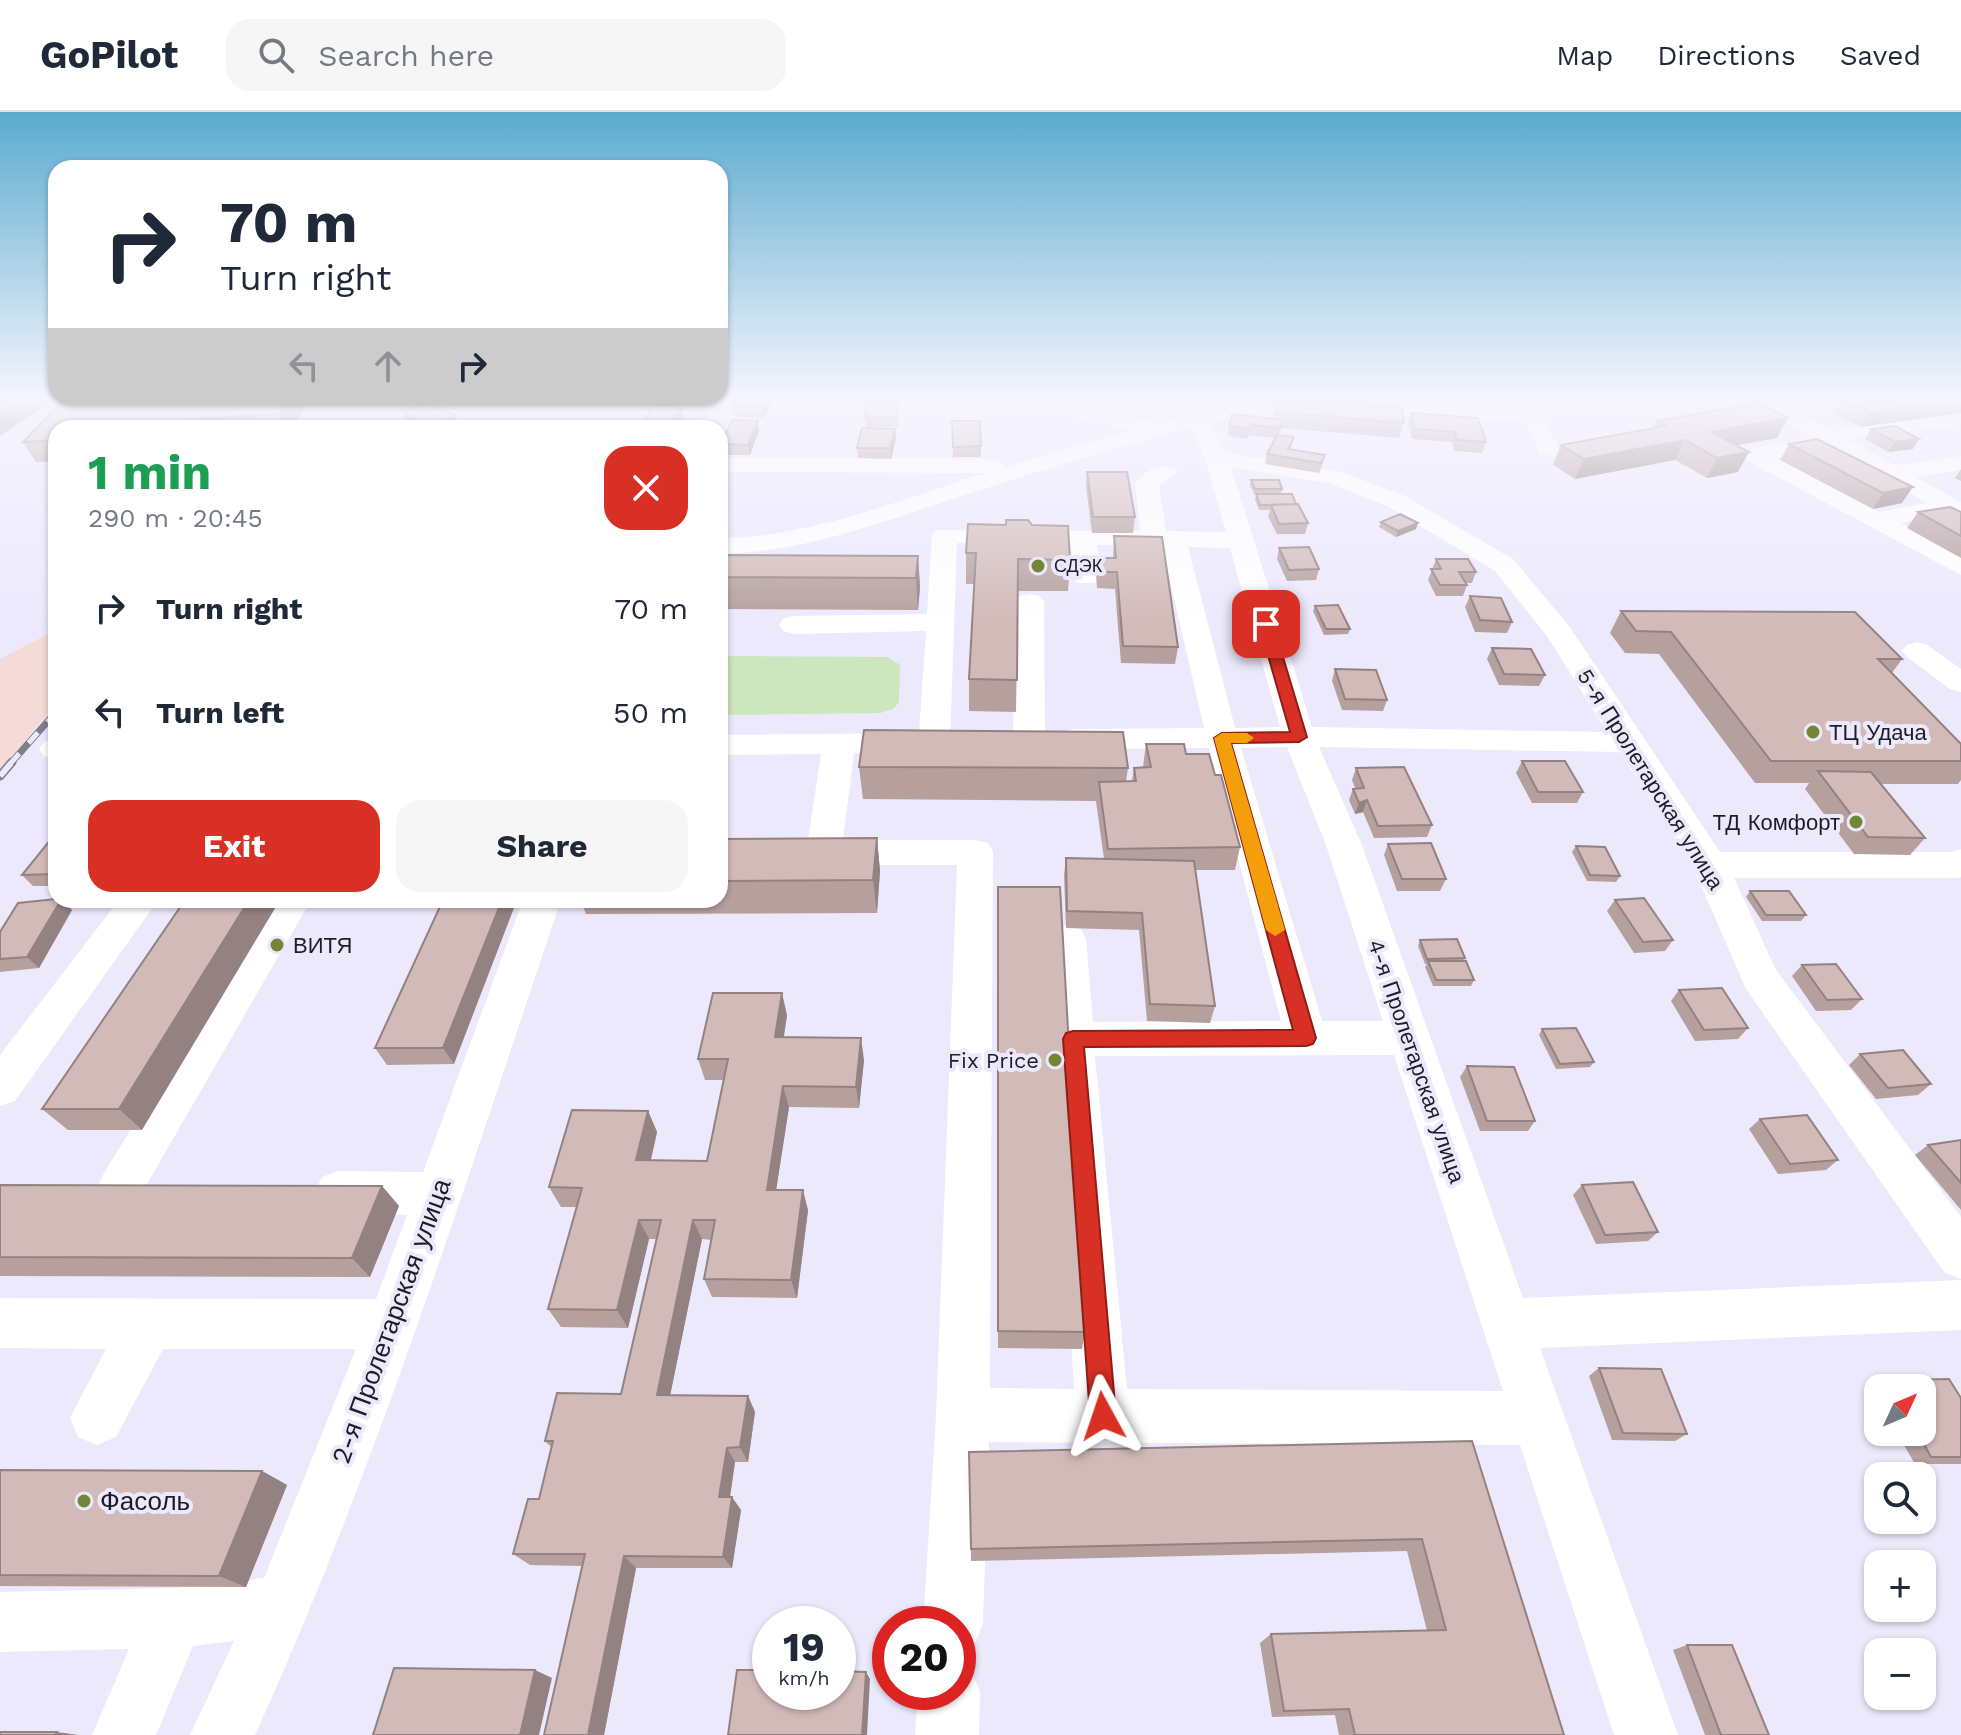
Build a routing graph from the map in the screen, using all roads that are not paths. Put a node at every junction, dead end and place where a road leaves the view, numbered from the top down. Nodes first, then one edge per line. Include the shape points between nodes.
1 (873, 472) edge
2 (1014, 472) edge
3 (1166, 472) dead end
4 (1221, 472) edge
5 (1301, 472) edge
6 (1786, 472) edge
7 (1900, 472) edge
8 (1891, 473) joint
9 (941, 495) junction
10 (1955, 509) edge
11 (1877, 520) junction
12 (945, 535) junction
13 (1083, 537) junction
14 (1164, 538) junction
15 (1241, 540) junction
16 (728, 546) edge
17 (1961, 567) edge
18 (1086, 577) dead end
19 (911, 583) edge
20 (943, 583) junction
21 (1030, 602) edge
22 (941, 622) junction
23 (793, 625) dead end
24 (1917, 651) dead end
25 (1961, 683) edge
26 (1299, 737) junction
27 (1222, 738) junction
28 (982, 741) junction
29 (1630, 742) junction
30 (839, 743) junction
31 (728, 745) edge
32 (1961, 862) edge
33 (1710, 865) junction
34 (133, 908) edge
35 (287, 908) edge
36 (539, 908) edge
37 (1067, 939) dead end
38 (1306, 1038) junction
39 (1409, 1038) junction
40 (1073, 1039) junction
41 (0, 1088) edge
42 (75, 1187) edge
43 (120, 1188) junction
44 (168, 1189) edge
45 (295, 1191) edge
46 (439, 1194) junction
47 (1961, 1256) edge
48 (1961, 1305) edge
49 (0, 1323) edge
50 (149, 1323) junction
51 (392, 1324) junction
52 (1506, 1324) junction
53 (963, 1415) junction
54 (1103, 1416) junction
55 (97, 1418) dead end
56 (1538, 1418) junction
57 (283, 1606) junction
58 (954, 1606) edge
59 (174, 1618) junction
60 (0, 1622) edge
61 (948, 1710) edge
62 (124, 1735) edge
63 (222, 1735) edge
64 (947, 1735) edge
65 (1646, 1735) edge

1 - 9 street via 903,477
2 - 9 street
3 - 14 street via 1147,483
4 - 15 street, 4-я Пролетарская улица
5 - 29 street, 5-я Пролетарская улица via 1333,477 1396,501 1504,565 1559,632
6 - 11 street
7 - 8 street
8 - 10 street
9 - 12 street
9 - 16 street via 824,534
10 - 11 street
11 - 17 street
12 - 13 street
12 - 20 street
13 - 14 street
13 - 18 street
14 - 15 street
14 - 27 street
15 - 26 street, 4-я Пролетарская улица
19 - 20 street
20 - 22 street
21 - 28 street
22 - 23 street
22 - 28 street
24 - 25 street
26 - 27 street
26 - 29 street
26 - 39 street, 4-я Пролетарская улица via 1344,845
27 - 28 street
27 - 38 street
28 - 30 street
29 - 33 street, 5-я Пролетарская улица
30 - 31 street
30 - 53 street via 809,854 975,852
32 - 33 street
33 - 47 street, 5-я Пролетарская улица via 1760,978
34 - 41 street
35 - 43 street
36 - 46 street, 2-я Пролетарская улица
37 - 40 street
38 - 39 street
38 - 40 street
39 - 52 street, 4-я Пролетарская улица
40 - 54 street
42 - 43 street
43 - 44 street
45 - 46 street
46 - 51 street, 2-я Пролетарская улица
48 - 52 street
49 - 50 street
50 - 51 street
50 - 55 street
51 - 57 street, 2-я Пролетарская улица
52 - 56 street, 4-я Пролетарская улица
53 - 54 street
53 - 58 street
54 - 56 street
56 - 65 street, 4-я Пролетарская улица
57 - 59 street
57 - 63 street, 2-я Пролетарская улица
59 - 60 street
59 - 62 street
61 - 64 street

